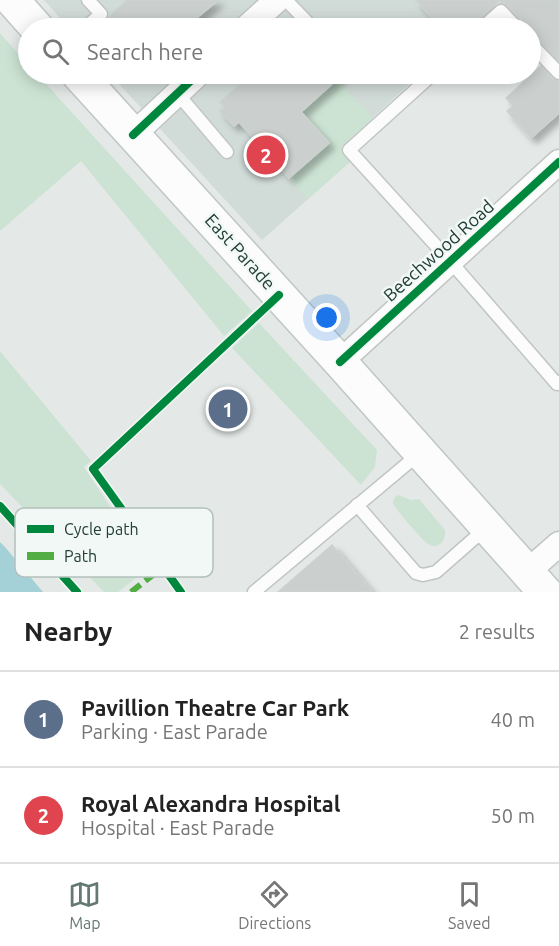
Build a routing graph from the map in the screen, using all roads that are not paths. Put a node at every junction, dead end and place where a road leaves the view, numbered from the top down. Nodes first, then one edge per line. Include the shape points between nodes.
1 (12, 0) edge
2 (88, 0) edge
3 (277, 0) edge
4 (286, 0) edge
5 (28, 18) edge
6 (96, 18) edge
7 (257, 18) edge
8 (303, 18) edge
9 (493, 18) edge
10 (508, 18) edge
11 (541, 54) edge
12 (559, 73) edge
13 (87, 84) edge
14 (187, 84) edge
15 (422, 84) edge
16 (177, 93) junction
17 (133, 135) junction
18 (227, 152) dead end
19 (559, 162) edge
20 (450, 261) junction
21 (340, 362) junction
22 (559, 382) edge
23 (421, 452) junction
24 (357, 505) junction
25 (487, 527) junction
26 (559, 543) edge
27 (536, 582) edge
28 (254, 592) edge

1 - 5 main road
2 - 6 lane via 101,14
3 - 7 street
4 - 8 lane
9 - 10 lane via 501,11
11 - 12 lane
13 - 17 main road, East Parade
14 - 16 street
15 - 20 lane via 349,150
16 - 17 street
16 - 18 lane
17 - 21 main road, East Parade
19 - 20 street, Beechwood Road
20 - 21 street, Beechwood Road
20 - 22 lane
21 - 23 main road, East Parade
23 - 24 lane
23 - 25 main road, East Parade
24 - 25 lane via 416,573 423,575 436,572
24 - 28 lane
25 - 27 main road, East Parade
26 - 27 street

